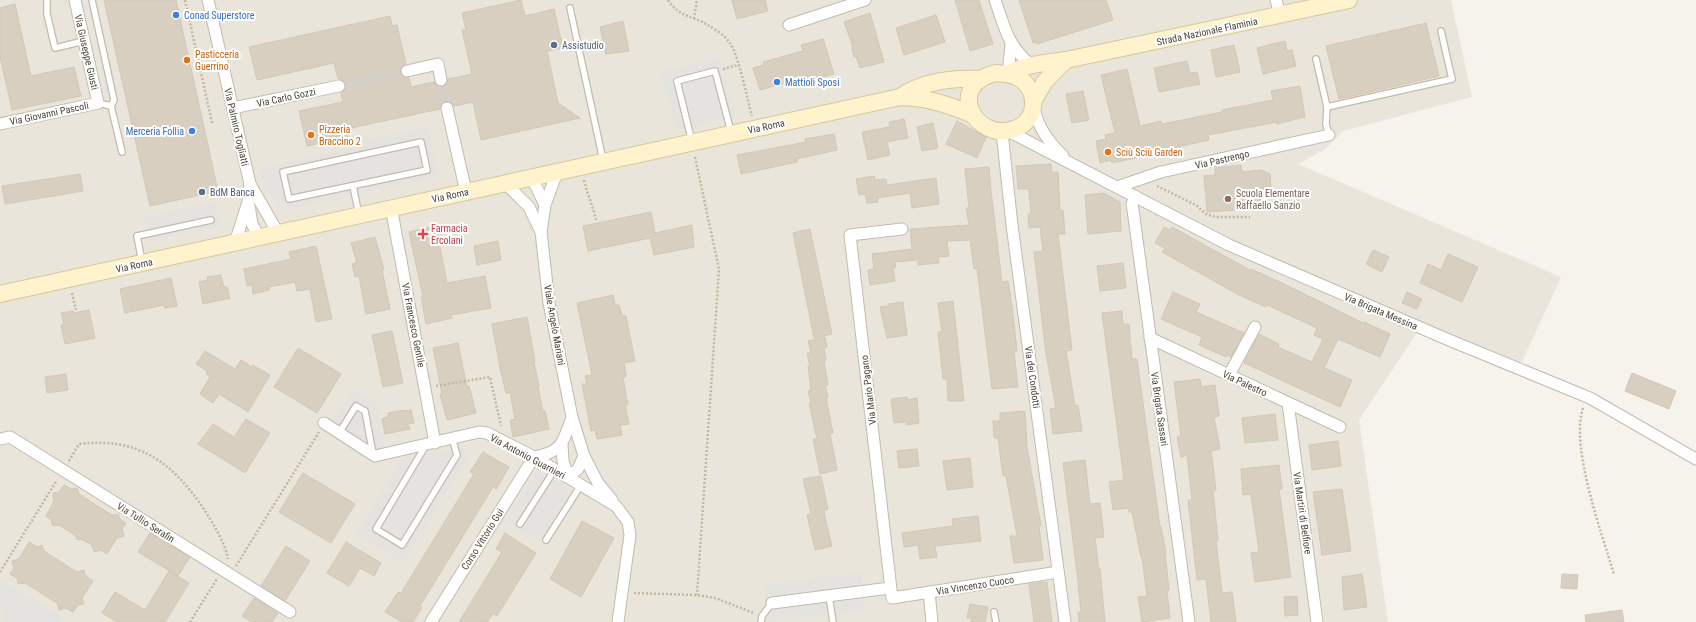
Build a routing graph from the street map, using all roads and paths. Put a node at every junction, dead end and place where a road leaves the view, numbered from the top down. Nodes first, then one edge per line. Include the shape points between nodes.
1 (47, 0) edge
2 (75, 0) edge
3 (92, 0) edge
4 (185, 0) edge
5 (208, 0) edge
6 (668, 0) edge
7 (697, 0) edge
8 (865, 0) edge
9 (995, 0) edge
10 (1276, 0) edge
11 (1349, 0) edge
12 (570, 8) dead end
13 (1280, 15) junction
14 (694, 19) junction
15 (789, 25) dead end
16 (1441, 31) dead end
17 (84, 41) junction
18 (1011, 44) junction
19 (1316, 59) dead end
20 (1066, 60) junction
21 (738, 65) junction
22 (1031, 65) junction
23 (407, 71) tunnel mouth
24 (715, 71) junction
25 (1008, 74) junction
26 (441, 80) tunnel mouth
27 (979, 80) junction
28 (339, 86) tunnel mouth
29 (900, 97) junction
30 (98, 103) junction
31 (1034, 104) junction
32 (111, 106) junction
33 (1327, 107) junction
34 (233, 108) junction
35 (447, 108) tunnel mouth
36 (973, 115) junction
37 (212, 123) dead end
38 (0, 124) edge
39 (755, 128) junction
40 (1005, 132) junction
41 (731, 133) junction
42 (1329, 135) joint
43 (692, 142) junction
44 (122, 152) dead end
45 (1067, 161) junction
46 (604, 162) junction
47 (582, 167) junction
48 (557, 172) junction
49 (532, 178) junction
50 (505, 183) junction
51 (250, 184) junction
52 (353, 186) junction
53 (1117, 187) junction
54 (1162, 190) dead end
55 (466, 192) junction
56 (1135, 196) junction
57 (248, 202) junction
58 (545, 205) junction
59 (391, 207) junction
60 (529, 207) junction
61 (359, 215) junction
62 (1250, 217) dead end
63 (211, 220) dead end
64 (596, 220) dead end
65 (902, 229) dead end
66 (541, 232) junction
67 (278, 233) junction
68 (259, 238) junction
69 (235, 242) junction
70 (142, 263) junction
71 (0, 294) edge
72 (1255, 327) dead end
73 (1150, 338) junction
74 (1229, 375) junction
75 (426, 388) junction
76 (1590, 398) junction
77 (1288, 403) junction
78 (572, 417) junction
79 (324, 423) joint
80 (1340, 428) dead end
81 (339, 432) junction
82 (452, 438) junction
83 (0, 439) edge
84 (504, 441) junction
85 (431, 444) junction
86 (562, 444) junction
87 (373, 454) junction
88 (534, 456) junction
89 (584, 456) junction
90 (1696, 459) edge
91 (555, 469) junction
92 (63, 470) junction
93 (568, 477) junction
94 (581, 485) junction
95 (616, 506) junction
96 (520, 524) dead end
97 (546, 540) dead end
98 (0, 572) edge
99 (226, 572) junction
100 (1058, 572) junction
101 (1614, 574) dead end
102 (622, 592) junction
103 (929, 592) junction
104 (891, 593) junction
105 (697, 595) junction
106 (829, 596) junction
107 (772, 603) joint
108 (290, 612) dead end
109 (994, 612) dead end
110 (762, 619) edge
111 (190, 622) edge
112 (431, 622) edge
113 (618, 622) edge
114 (832, 622) edge
115 (932, 622) edge
116 (996, 622) edge
117 (1065, 622) edge
118 (1189, 622) edge
119 (1317, 622) edge

1 - 17 lane via 47,14 54,48
2 - 17 street, Via Giuseppe Giusti
3 - 32 lane via 114,100
4 - 37 path
5 - 34 street, Via Palmiro Togliatti
6 - 14 path via 678,11
7 - 14 path
8 - 15 street
9 - 18 street
10 - 13 street
11 - 13 main road, Strada Nazionale Flaminia
12 - 46 lane
13 - 20 main road, Strada Nazionale Flaminia
14 - 21 path via 718,31 730,42
16 - 33 lane via 1452,79
17 - 30 street, Via Giuseppe Giusti
18 - 22 street
18 - 25 street
19 - 33 lane
20 - 22 main road, Strada Nazionale Flaminia
20 - 31 main road via 1045,81
21 - 24 path
21 - 39 path
22 - 25 main road, Strada Nazionale Flaminia
23 - 26 street via 438,64
24 - 41 lane
24 - 43 lane via 677,81
25 - 27 main road, Strada Nazionale Flaminia via 996,74
25 - 31 main road via 1018,77 1025,83 1031,91
27 - 29 main road, Via Roma via 959,78 917,87
27 - 36 main road via 968,96
28 - 34 street, Via Carlo Gozzi
29 - 36 main road, Via Roma via 942,102
29 - 39 main road, Via Roma
30 - 32 lane
30 - 38 street, Via Giovanni Pascoli
31 - 40 main road via 1024,124
31 - 45 street, Via Brigata Messina via 1036,118 1047,139
32 - 44 lane
33 - 42 lane via 1326,124
34 - 51 street, Via Palmiro Togliatti
35 - 55 street
36 - 40 main road via 987,127
39 - 41 main road, Via Roma
40 - 45 street, Via Brigata Messina
40 - 100 street, Via dei Condotti via 1012,225
41 - 43 main road, Via Roma
42 - 53 street, Via Pastrengo via 1161,172
43 - 46 main road, Via Roma
43 - 105 path via 719,269
45 - 53 street, Via Brigata Messina
46 - 47 main road, Via Roma
47 - 48 main road, Via Roma
47 - 64 path via 588,199 594,209
48 - 49 main road, Via Roma
48 - 58 street, Viale Angelo Mariani
49 - 50 main road, Via Roma
49 - 58 street
49 - 60 street
50 - 55 main road, Via Roma
50 - 60 street, Viale Angelo Mariani
51 - 57 street, Via Palmiro Togliatti
51 - 67 street, Via Palmiro Togliatti
52 - 52 lane via 427,170 421,142 283,172 289,199
52 - 61 lane
53 - 56 street, Via Brigata Messina
54 - 62 path via 1196,205 1206,214 1215,217
55 - 59 main road, Via Roma
56 - 73 street, Via Brigata Sassari via 1132,204
56 - 76 street, Via Brigata Messina via 1229,245
57 - 68 street, Via Palmiro Togliatti via 252,224
57 - 69 street, Via Palmiro Togliatti
58 - 66 street, Viale Angelo Mariani
59 - 61 main road, Via Roma
59 - 75 street, Via Francesco Gentile
60 - 66 street, Viale Angelo Mariani
61 - 67 main road, Via Roma
63 - 70 lane via 137,236
65 - 104 street, Via Mario Pagano via 850,235
66 - 78 street, Viale Angelo Mariani via 549,303
67 - 68 main road, Via Roma
68 - 69 main road, Via Roma
69 - 70 main road, Via Roma
70 - 71 main road, Via Roma
72 - 74 street
73 - 74 street, Via Palestro
73 - 118 street, Via Brigata Sassari
74 - 77 street, Via Palestro
75 - 84 path via 490,377
75 - 85 street, Via Francesco Gentile
76 - 90 street, Via Brigata Messina
76 - 101 path via 1582,409 1579,439 1583,465
77 - 80 street, Via Palestro
77 - 119 street, Via Martiri di Belfiore
78 - 86 street
78 - 89 street, Viale Angelo Mariani
79 - 81 street
79 - 99 path
81 - 87 street
81 - 87 lane via 356,406 365,411
82 - 84 street, Via Antonio Guarnieri via 479,432
82 - 85 street, Via Antonio Guarnieri
82 - 85 lane via 457,455 402,545 376,529
83 - 92 street, Via Tullio Serafin via 10,437
84 - 88 street, Via Antonio Guarnieri
85 - 87 street, Via Antonio Guarnieri via 376,456
86 - 88 street via 548,454
86 - 93 street via 563,461
88 - 91 street, Via Antonio Guarnieri
88 - 112 street, Corso Vittorio Gui
89 - 93 street via 578,469
89 - 95 street, Viale Angelo Mariani via 598,483
91 - 93 street, Via Antonio Guarnieri
91 - 96 lane
92 - 98 path
92 - 99 street, Via Tullio Serafin
92 - 99 path via 79,444 116,444 150,455 178,477 195,496 227,554
93 - 94 street, Via Antonio Guarnieri
94 - 95 street, Via Antonio Guarnieri
94 - 97 lane
95 - 102 street, Via Antonio Guarnieri via 628,522 630,535
99 - 108 street, Via Tullio Serafin
99 - 111 path
100 - 103 street, Via Vincenzo Cuoco
100 - 117 street, Via dei Condotti
102 - 105 path
102 - 113 street, Via Antonio Guarnieri
103 - 104 street, Via Vincenzo Cuoco
103 - 115 street
104 - 106 street, Via Vincenzo Cuoco
105 - 110 path via 715,598
106 - 107 street, Via Vincenzo Cuoco
106 - 114 lane
107 - 110 lane
109 - 116 lane

